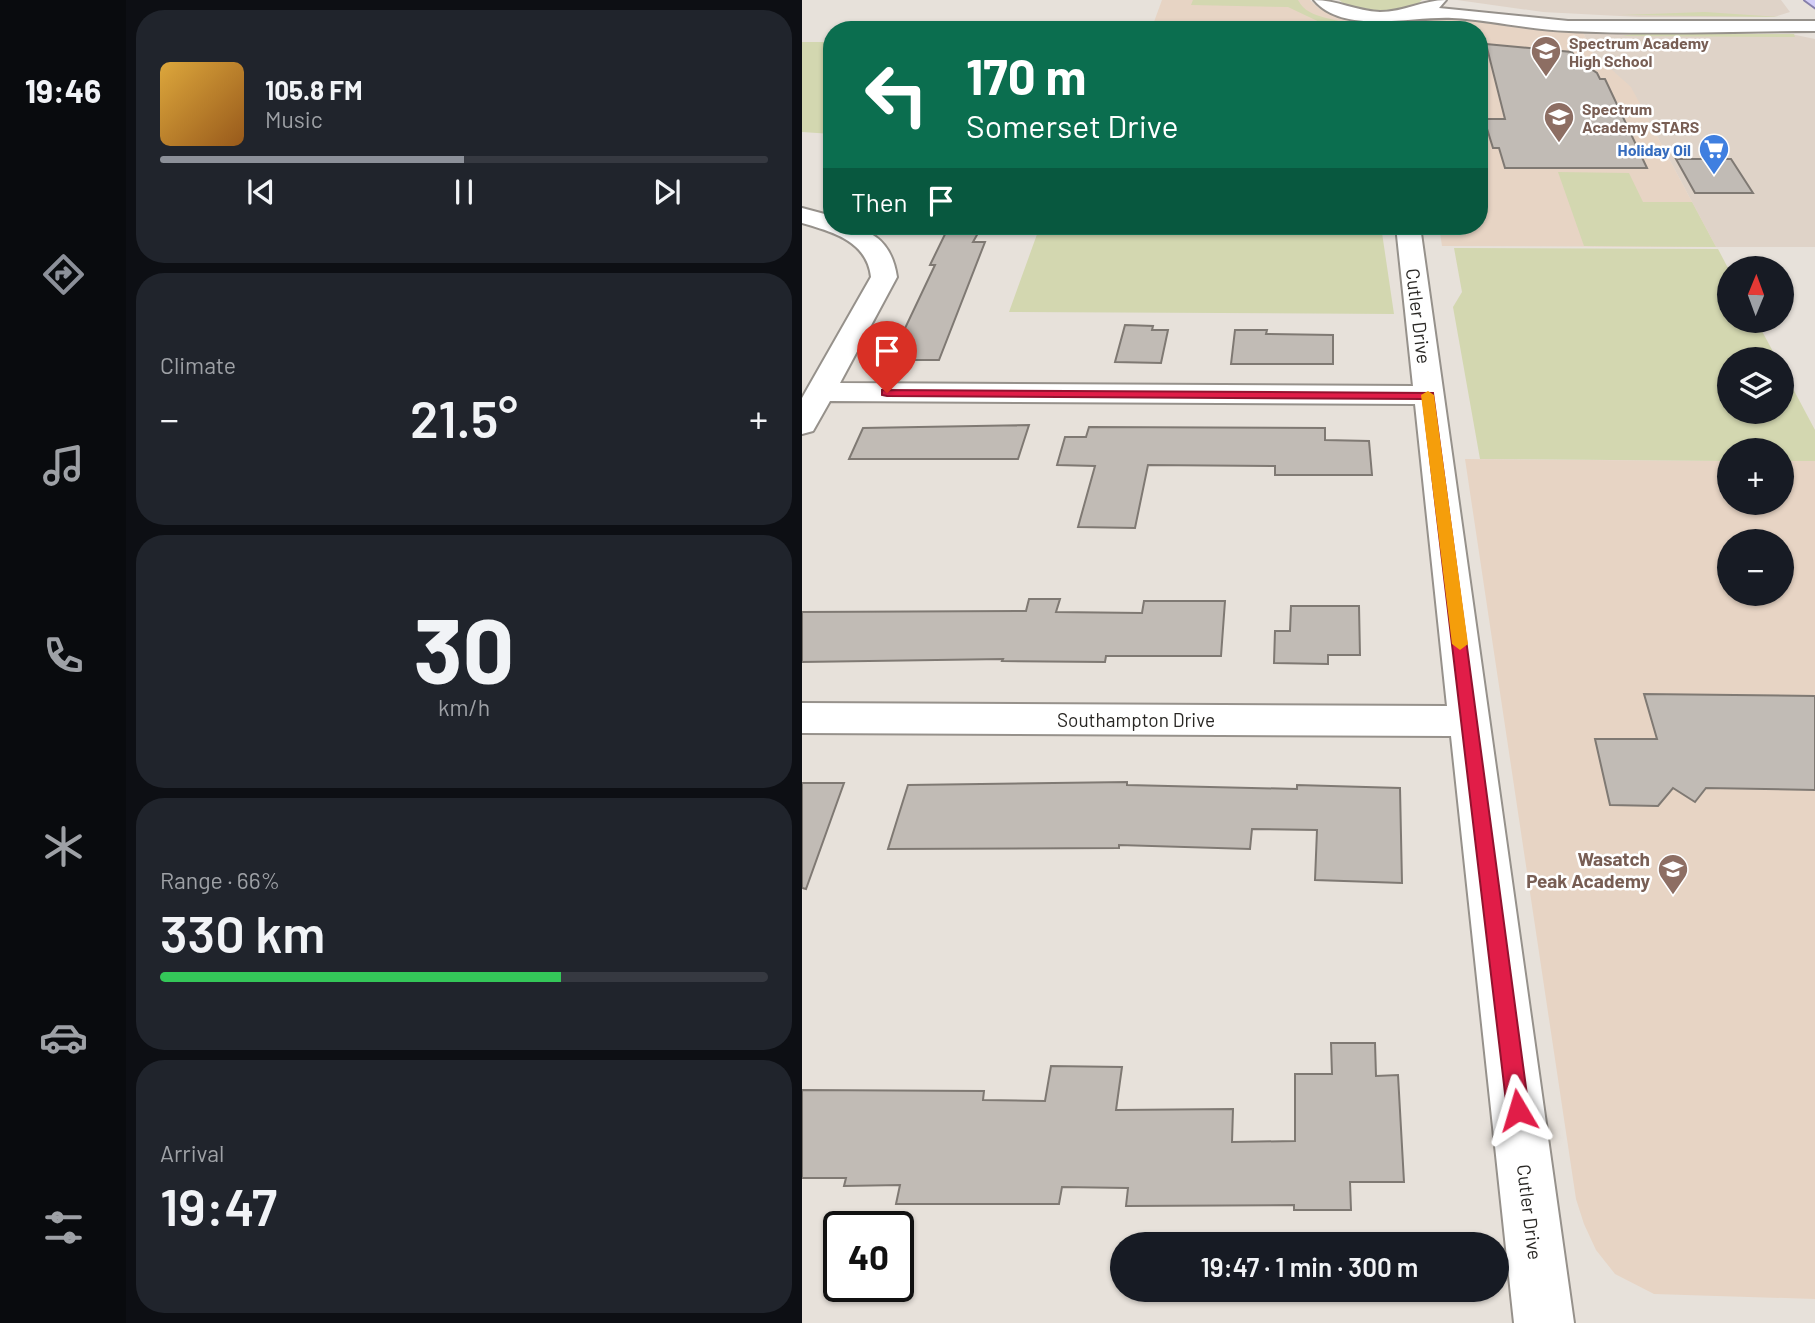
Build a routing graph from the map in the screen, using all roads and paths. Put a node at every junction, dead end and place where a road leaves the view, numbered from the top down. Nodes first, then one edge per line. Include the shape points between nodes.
1 (1322, 0) edge
2 (1439, 0) edge
3 (1447, 0) edge
4 (1356, 14) junction
5 (1403, 19) edge
6 (1364, 21) edge
7 (1602, 25) junction
8 (1815, 26) edge
9 (802, 215) edge
10 (823, 222) edge
11 (858, 235) edge
12 (1409, 235) edge
13 (820, 392) junction
14 (1429, 395) junction
15 (802, 425) edge
16 (802, 718) edge
17 (1469, 721) junction
18 (1544, 1323) edge

1 - 4 street
2 - 5 street
3 - 7 street
4 - 5 street
4 - 6 street
5 - 7 street via 1454,13 1568,26
7 - 8 street
9 - 10 street
11 - 13 street via 876,249 884,276
12 - 14 street, Cutler Drive
13 - 14 street
13 - 15 street
14 - 17 street, Cutler Drive
16 - 17 street, Southampton Drive
17 - 18 street, Cutler Drive

